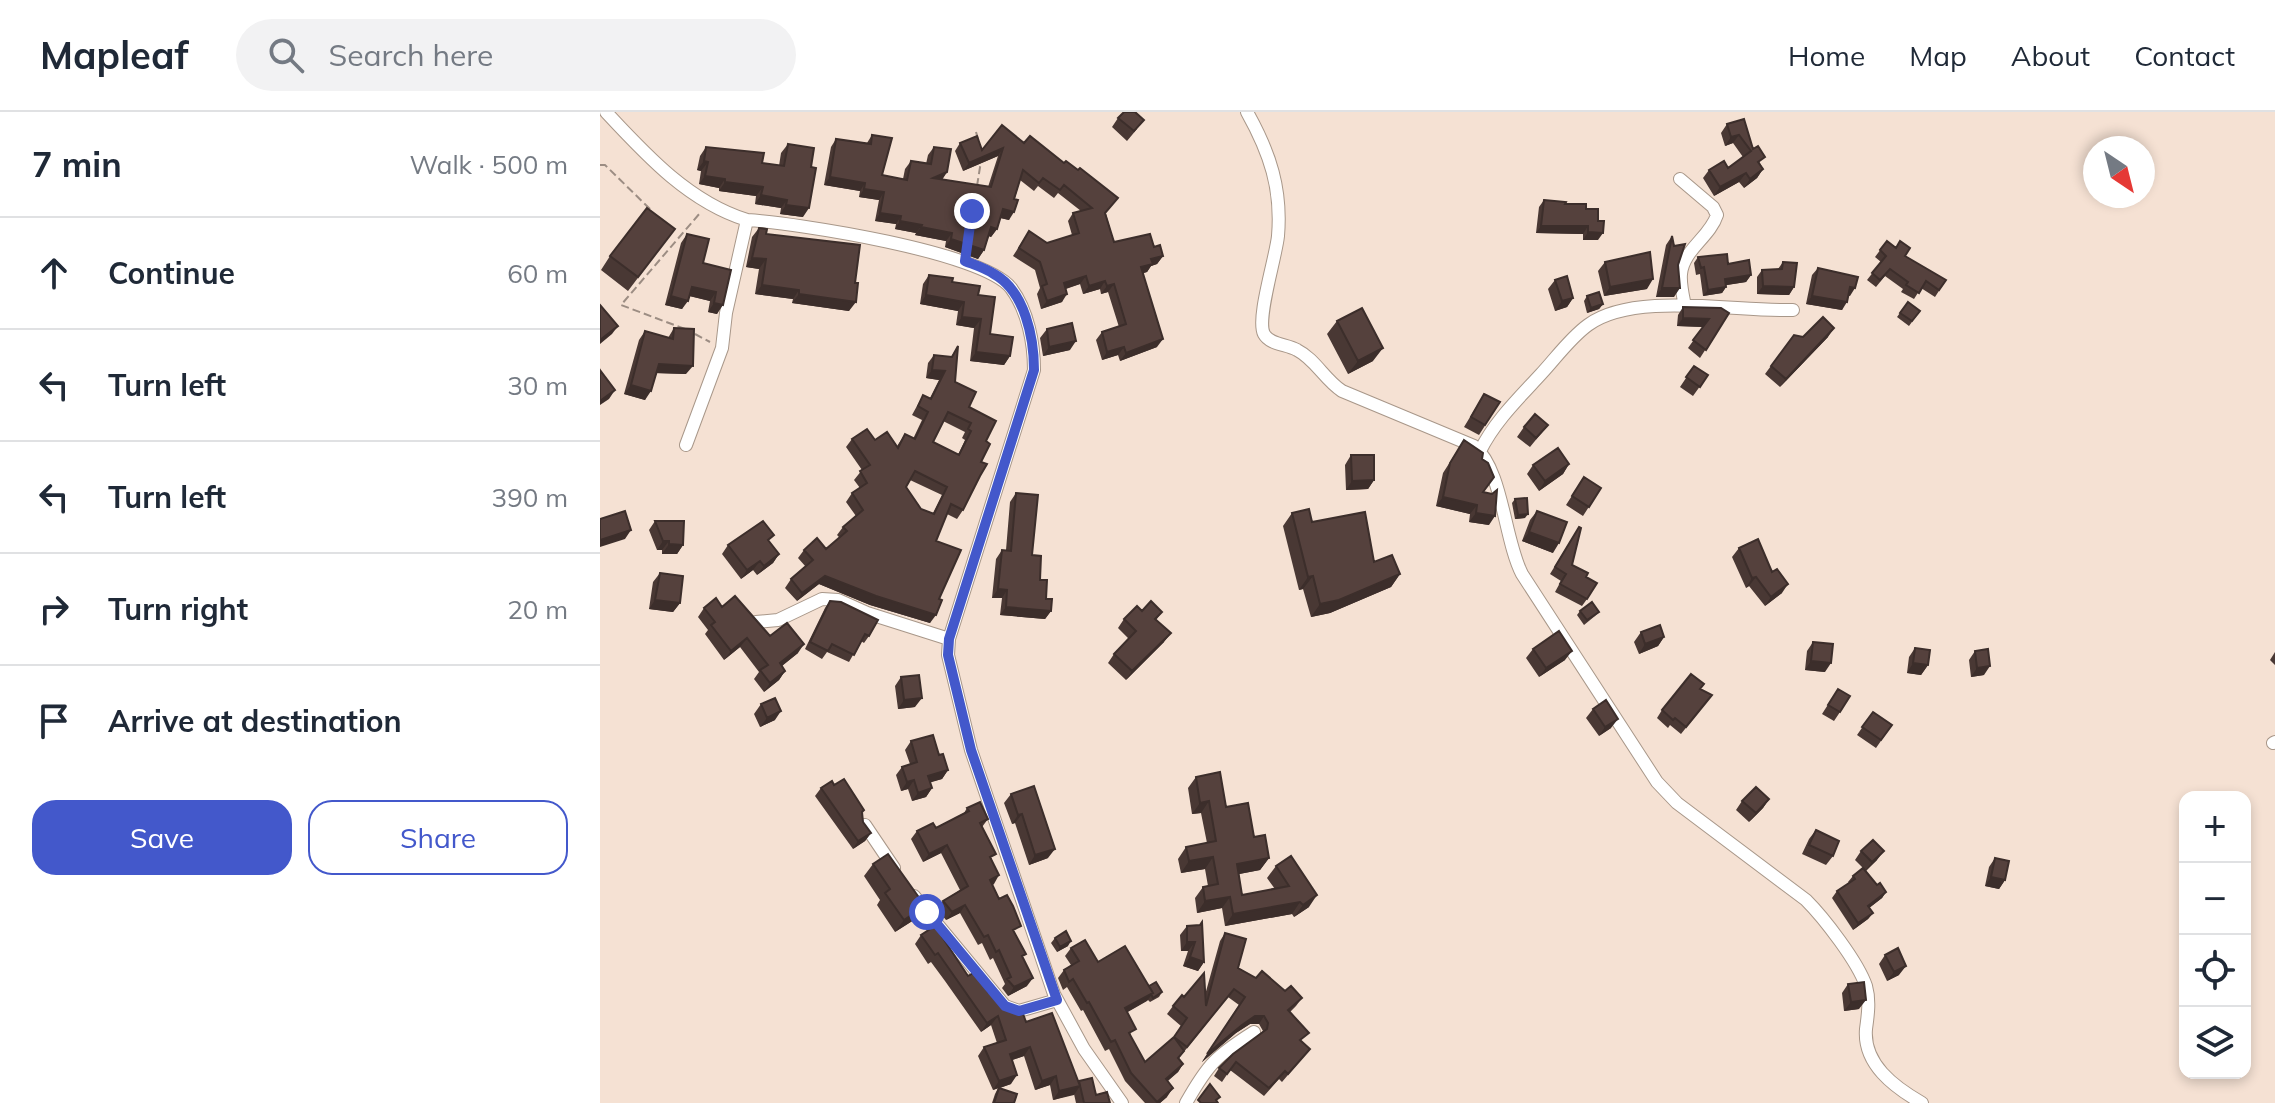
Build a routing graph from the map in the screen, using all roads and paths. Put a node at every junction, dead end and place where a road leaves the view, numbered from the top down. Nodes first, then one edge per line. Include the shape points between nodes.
1 (606, 112) edge
2 (1247, 112) edge
3 (976, 132) dead end
4 (600, 165) edge
5 (1680, 179) dead end
6 (976, 194) edge
7 (708, 203) junction
8 (659, 218) edge
9 (747, 220) junction
10 (1685, 306) junction
11 (1793, 310) dead end
12 (722, 348) junction
13 (686, 445) dead end
14 (1480, 451) junction
15 (756, 622) edge
16 (949, 639) junction
17 (865, 825) edge
18 (1057, 1000) junction
19 (1254, 1032) dead end
20 (1122, 1103) edge
21 (1186, 1103) edge
22 (1922, 1103) edge

1 - 7 street via 654,163
2 - 14 street via 1268,149 1279,206 1264,335 1296,349 1342,391
3 - 6 path via 981,164
4 - 8 path
5 - 10 street via 1717,215 1684,261
7 - 9 street
7 - 12 path via 621,305
9 - 12 street
9 - 16 street via 893,243 965,261 996,274 1019,303 1032,339 1034,370
10 - 11 street
10 - 14 street via 1617,311 1587,325 1497,422
12 - 13 street
14 - 22 street via 1492,470 1522,574 1657,782 1820,914 1866,987 1869,1057
15 - 16 street via 778,620 829,598
16 - 18 street via 948,655 971,750
17 - 18 street via 905,884 1005,1006 1019,1011
18 - 20 street
19 - 21 street via 1205,1070

